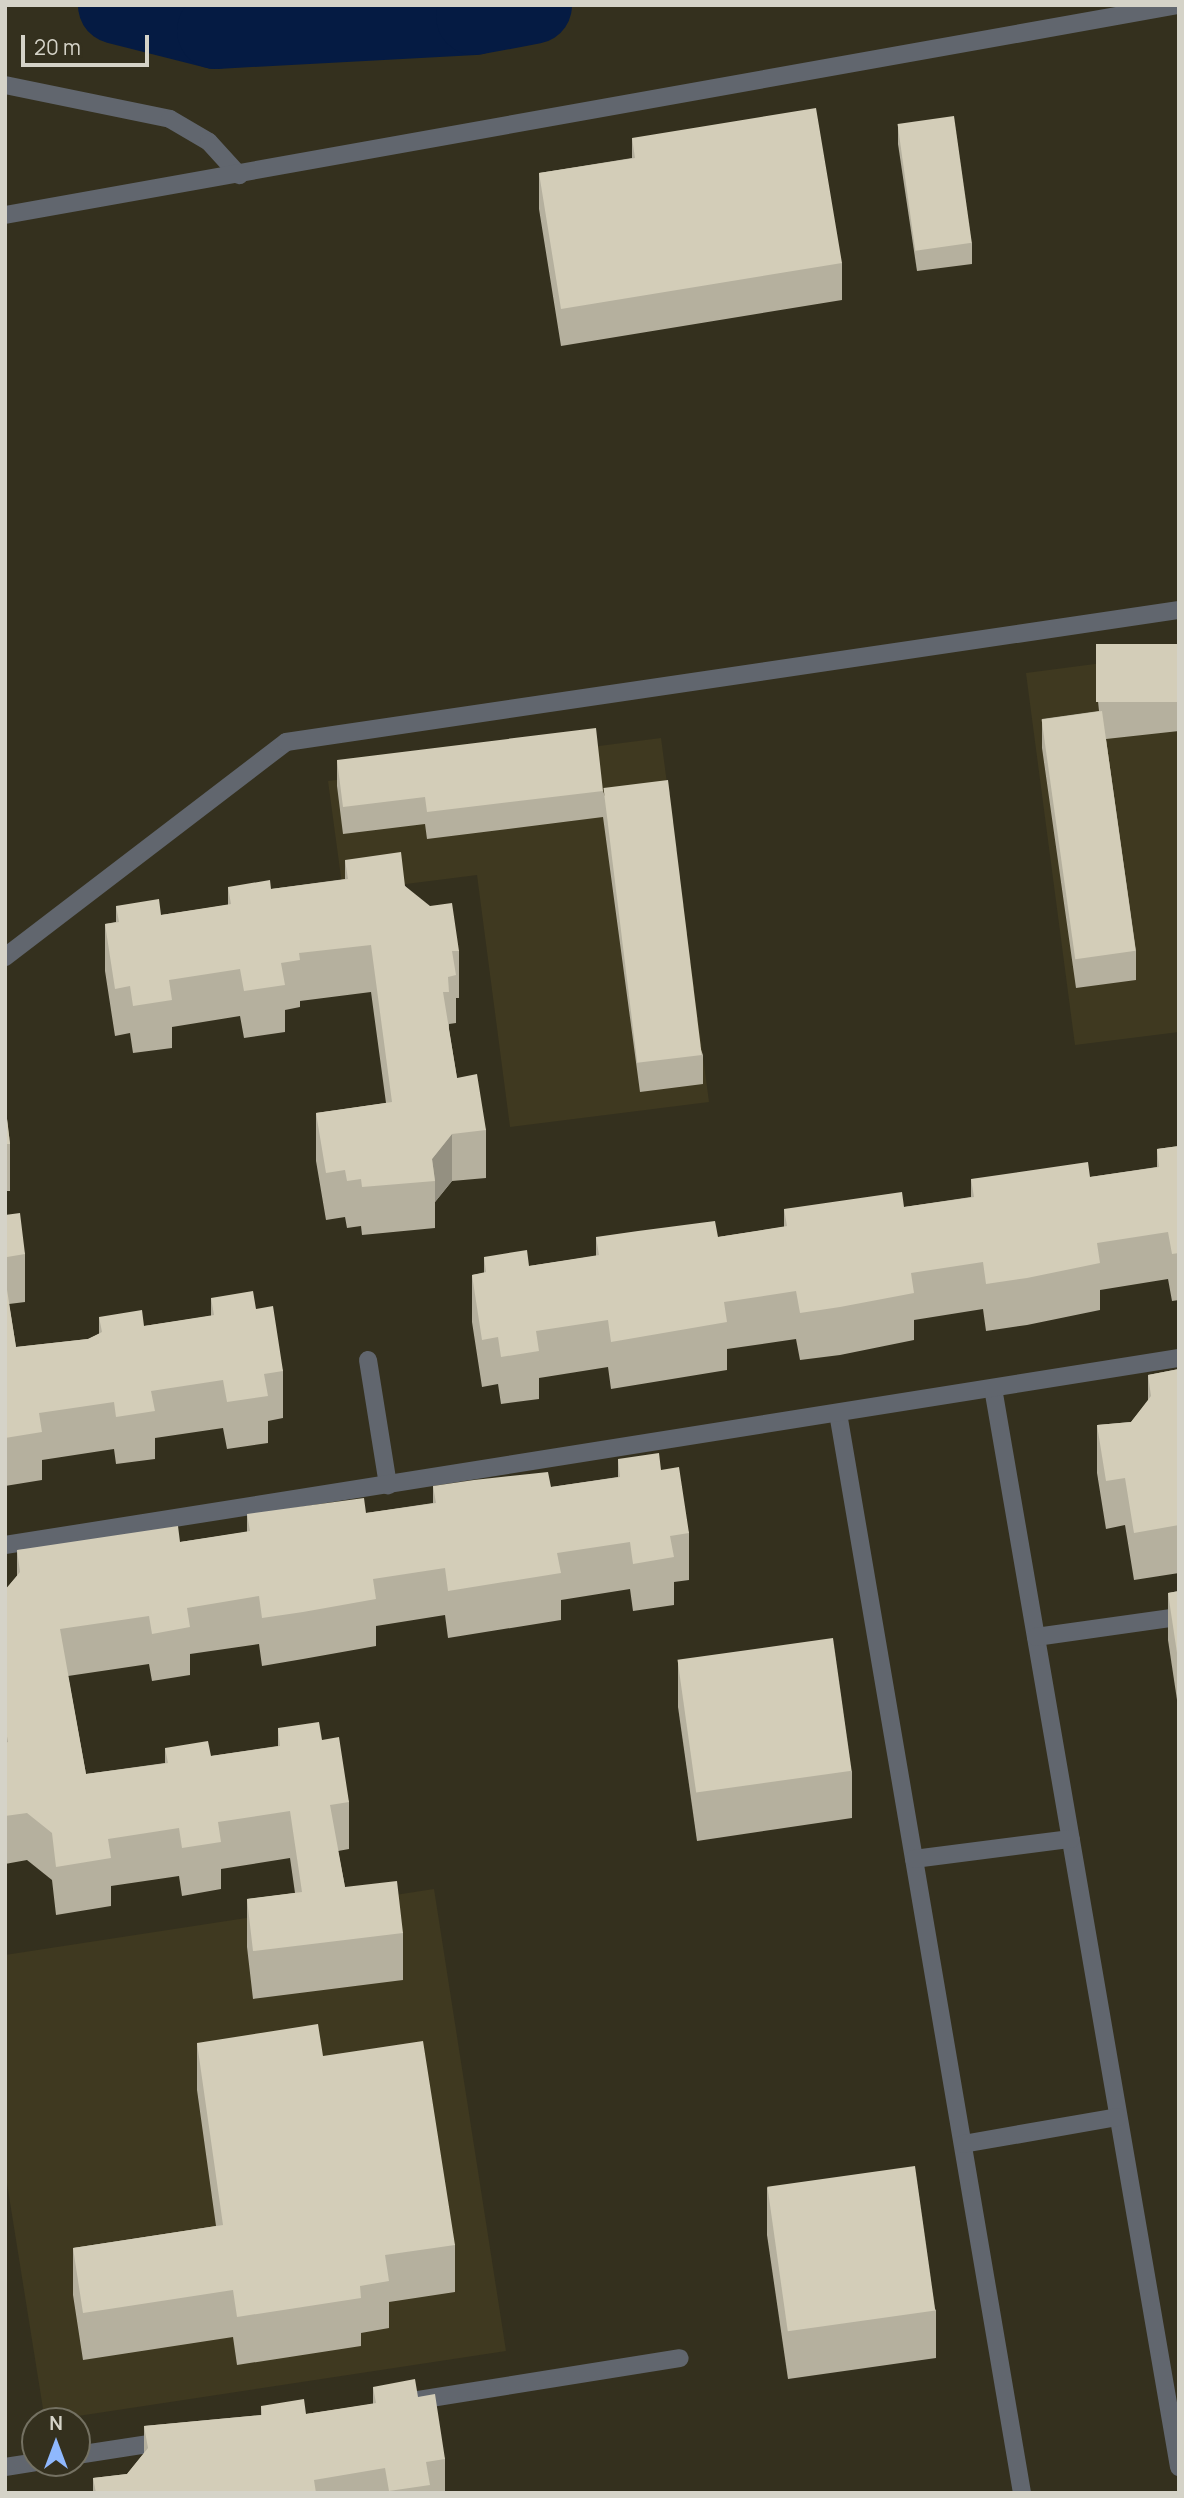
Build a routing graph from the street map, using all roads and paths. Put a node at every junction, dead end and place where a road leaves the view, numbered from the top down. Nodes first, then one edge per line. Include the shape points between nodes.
1 (1178, 5) edge
2 (5, 85) edge
3 (239, 175) junction
4 (5, 215) edge
5 (1179, 610) edge
6 (5, 957) edge
7 (1179, 1358) edge
8 (368, 1360) dead end
9 (993, 1388) junction
10 (838, 1413) junction
11 (387, 1485) junction
12 (5, 1545) edge
13 (1179, 1617) edge
14 (1036, 1637) junction
15 (1071, 1839) junction
16 (914, 1859) junction
17 (1118, 2117) junction
18 (963, 2144) junction
19 (680, 2358) dead end
20 (392, 2404) edge
21 (187, 2438) edge
22 (91, 2453) edge
23 (1179, 2467) edge
24 (1022, 2493) edge

1 - 3 street
2 - 3 street via 170,119 209,142
3 - 4 street
5 - 6 street via 286,742
7 - 9 street
8 - 11 street
9 - 10 street
9 - 14 street
10 - 11 street
10 - 16 street
11 - 12 street
13 - 14 street
14 - 15 street
15 - 16 street
15 - 17 street
16 - 18 street
17 - 18 street
17 - 23 street
18 - 24 street
19 - 20 street
21 - 22 street

